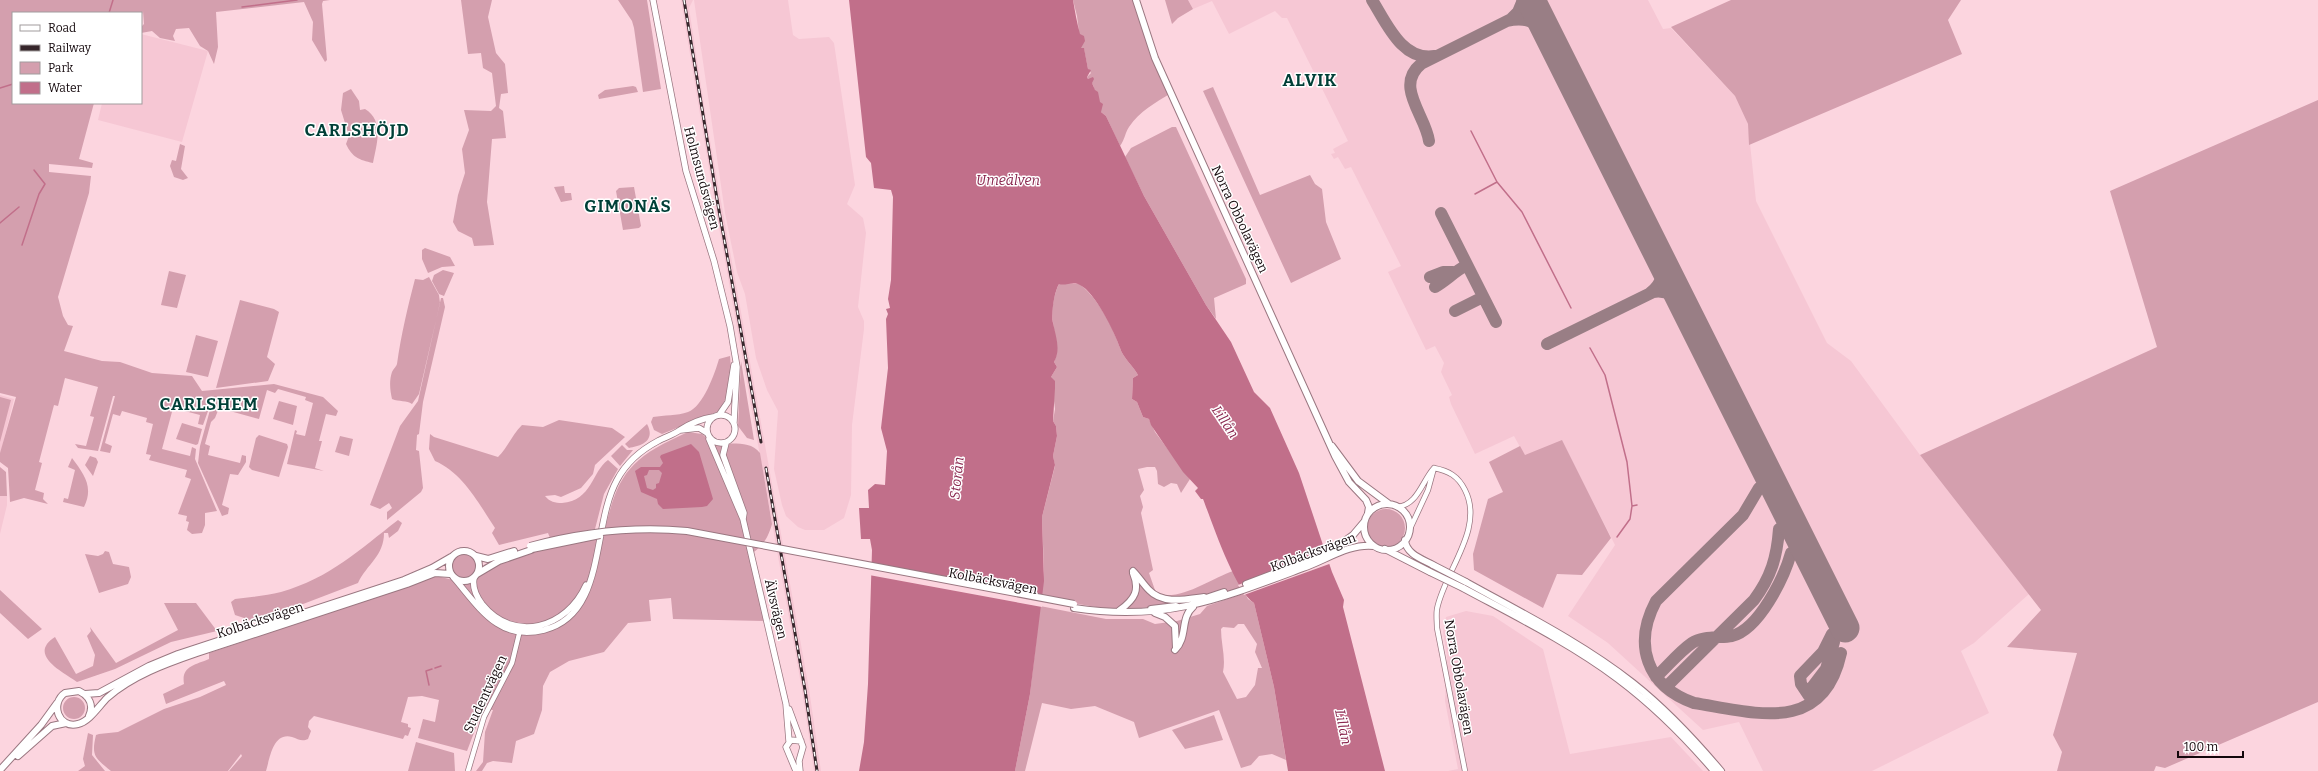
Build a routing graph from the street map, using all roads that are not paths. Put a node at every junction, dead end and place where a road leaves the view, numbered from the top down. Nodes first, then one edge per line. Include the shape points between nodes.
1 (653, 0) edge
2 (1136, 0) edge
3 (735, 360) junction
4 (716, 416) junction
5 (734, 422) junction
6 (681, 430) junction
7 (708, 435) junction
8 (726, 443) junction
9 (1331, 444) junction
10 (1434, 468) junction
11 (1389, 504) junction
12 (1397, 507) junction
13 (1368, 514) junction
14 (743, 519) junction
15 (1364, 522) junction
16 (1409, 531) junction
17 (1405, 540) junction
18 (1374, 546) junction
19 (529, 548) junction
20 (1385, 549) junction
21 (1338, 551) junction
22 (476, 556) junction
23 (451, 557) junction
24 (452, 576) junction
25 (475, 576) junction
26 (1464, 585) junction
27 (1222, 595) junction
28 (1213, 596) junction
29 (1195, 605) junction
30 (1074, 606) junction
31 (1120, 610) junction
32 (1154, 612) junction
33 (520, 629) junction
34 (85, 694) junction
35 (57, 703) junction
36 (786, 704) junction
37 (89, 716) junction
38 (66, 723) junction
39 (789, 741) junction
40 (801, 742) junction
41 (789, 753) junction
42 (801, 753) junction
43 (0, 770) edge
44 (4, 771) edge
45 (468, 771) edge
46 (796, 771) edge
47 (800, 771) edge
48 (1465, 771) edge
49 (1714, 771) edge
50 (1721, 771) edge

1 - 3 main road, Holmsundsvägen via 686,171 723,294
2 - 9 highway, Norra Obbolavägen via 1156,58
3 - 4 main road, Holmsundsvägen via 728,402
3 - 5 main road, Holmsundsvägen via 737,389
4 - 5 main road via 730,418
4 - 6 main road via 692,423
4 - 7 main road via 707,423
5 - 8 main road via 735,433
6 - 7 main road via 698,428
6 - 33 main road via 641,452 617,479 607,504 590,577 574,606 562,617 544,625
7 - 8 main road via 717,443
7 - 14 main road, Älvsvägen
8 - 14 main road, Älvsvägen via 723,455 741,503
9 - 11 highway, Norra Obbolavägen via 1358,481
9 - 13 highway, Norra Obbolavägen via 1344,475 1368,504
10 - 12 street via 1411,502
10 - 16 street via 1434,476
10 - 48 street, Norra Obbolavägen via 1449,472 1458,478 1469,498 1471,513 1466,538 1438,609 1437,628
11 - 12 highway
11 - 13 highway via 1379,506
12 - 16 highway via 1407,518
13 - 15 highway
14 - 36 main road, Älvsvägen
15 - 18 highway via 1365,533
15 - 21 highway, Kolbäcksvägen
16 - 17 highway
17 - 20 highway via 1396,548
17 - 26 highway, bridge via 1410,552
18 - 20 highway
18 - 21 highway, Kolbäcksvägen via 1361,544
19 - 22 highway, Kolbäcksvägen via 488,559
19 - 25 highway, Kolbäcksvägen via 499,561
19 - 30 highway, Kolbäcksvägen, bridge via 604,535 660,533 697,536
20 - 26 highway, bridge via 1430,572
21 - 27 highway, Kolbäcksvägen
22 - 23 highway via 461,551
22 - 25 highway via 479,568
23 - 24 highway via 448,563
23 - 34 highway, Kolbäcksvägen via 404,580 178,654 149,666 98,694
24 - 25 highway via 462,582
24 - 33 main road via 490,619 505,627
24 - 37 highway, Kolbäcksvägen via 435,573 177,660 125,685
25 - 33 main road via 475,592 488,610 504,622
26 - 49 highway via 1616,678 1668,722
26 - 50 highway via 1565,638 1632,682 1672,718
27 - 28 highway, Kolbäcksvägen
27 - 29 highway, Kolbäcksvägen
28 - 31 highway, Kolbäcksvägen via 1177,606
28 - 31 highway via 1182,600 1161,598 1149,590 1133,571 1136,592 1132,600
29 - 32 highway, Kolbäcksvägen
29 - 32 highway via 1186,616 1181,642 1175,650 1175,626
30 - 31 highway, Kolbäcksvägen
30 - 32 highway, Kolbäcksvägen via 1117,614
33 - 45 street, Studentvägen via 512,663 484,717
34 - 35 highway via 75,690 68,691
34 - 37 highway via 90,703
35 - 38 highway via 58,715
35 - 43 highway via 42,725
36 - 39 main road, Älvsvägen
36 - 40 main road, Älvsvägen
37 - 38 highway via 78,724
38 - 44 highway via 52,726
39 - 40 main road via 796,739
39 - 41 main road via 786,747
40 - 42 main road
41 - 42 main road via 794,756
41 - 46 main road
42 - 47 main road

